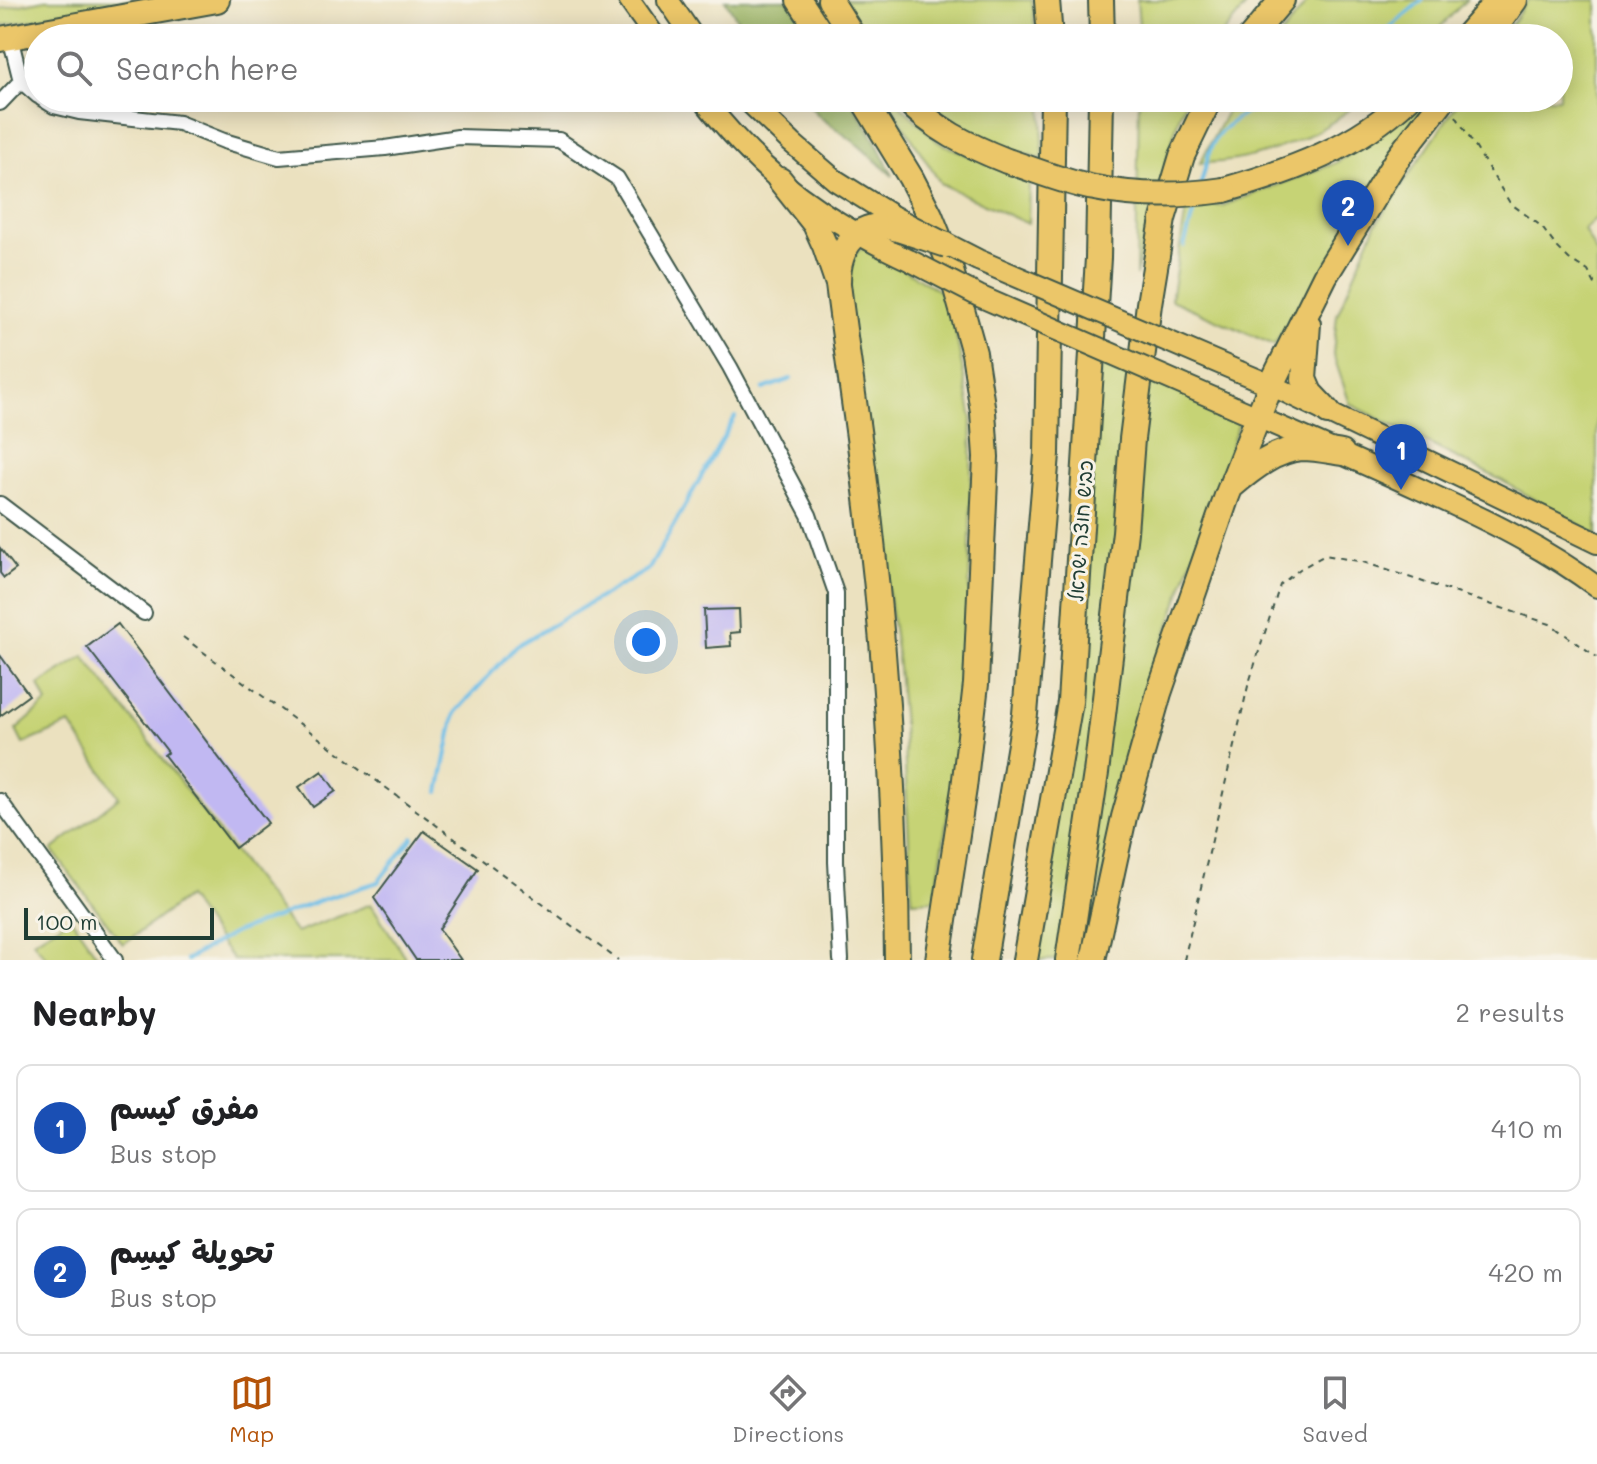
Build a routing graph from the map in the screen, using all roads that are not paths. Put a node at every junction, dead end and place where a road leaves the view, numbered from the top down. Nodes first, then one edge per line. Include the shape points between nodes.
1 (217, 0) edge
2 (629, 0) edge
3 (668, 0) edge
4 (799, 0) edge
5 (830, 0) edge
6 (1047, 0) edge
7 (1101, 0) edge
8 (1282, 0) edge
9 (1505, 2) edge
10 (83, 24) edge
11 (646, 24) edge
12 (684, 24) edge
13 (815, 24) edge
14 (845, 24) edge
15 (1049, 24) edge
16 (1102, 24) edge
17 (1262, 24) edge
18 (1481, 24) edge
19 (1495, 24) edge
20 (5, 38) edge
21 (21, 81) junction
22 (24, 84) edge
23 (0, 103) edge
24 (79, 112) edge
25 (715, 112) edge
26 (760, 112) edge
27 (871, 112) edge
28 (920, 112) edge
29 (1053, 112) edge
30 (1101, 112) edge
31 (1203, 112) edge
32 (1394, 112) edge
33 (1445, 112) edge
34 (780, 180) junction
35 (896, 223) junction
36 (857, 232) junction
37 (947, 245) joint
38 (838, 284) junction
39 (1309, 308) junction
40 (1271, 385) junction
41 (1328, 412) junction
42 (1258, 417) junction
43 (1342, 453) junction
44 (1231, 486) junction
45 (0, 504) edge
46 (1597, 543) edge
47 (1597, 587) edge
48 (144, 613) dead end
49 (0, 801) edge
50 (115, 960) edge
51 (841, 960) edge
52 (897, 960) edge
53 (938, 960) edge
54 (984, 960) edge
55 (1025, 960) edge
56 (1068, 960) edge
57 (1093, 960) edge

1 - 10 highway
2 - 11 main road
3 - 12 main road
4 - 13 highway
5 - 14 highway
6 - 15 highway
7 - 16 highway
8 - 17 highway
9 - 18 highway
9 - 19 highway
20 - 21 street
21 - 22 street
21 - 23 street
24 - 51 street via 179,123 279,157 458,137 559,140 617,178 730,367 809,515 836,593
25 - 34 main road
26 - 35 main road via 835,180
27 - 53 highway via 911,178 948,260 974,353 983,412 986,457 976,684
28 - 32 highway, bridge via 973,148 1095,188 1191,195 1273,176 1320,157
29 - 54 highway, כביש חוצה ישראל via 1046,467 1025,714
30 - 55 highway, כביש חוצה ישראל via 1098,258 1070,702
31 - 56 highway via 1182,156 1163,219 1149,304 1098,758
33 - 39 highway via 1397,159
34 - 36 main road
34 - 38 highway via 815,224
35 - 36 highway
35 - 37 highway, bridge
36 - 38 highway via 845,251
36 - 42 main road, bridge via 979,296
37 - 40 main road, bridge
38 - 52 highway via 887,703
39 - 40 highway
39 - 41 highway via 1304,379
40 - 41 main road
40 - 42 highway
41 - 46 main road
42 - 43 main road
42 - 44 highway
43 - 44 highway via 1286,451
43 - 47 main road via 1483,518
44 - 57 highway via 1159,693 1124,817
45 - 48 street
49 - 50 street

